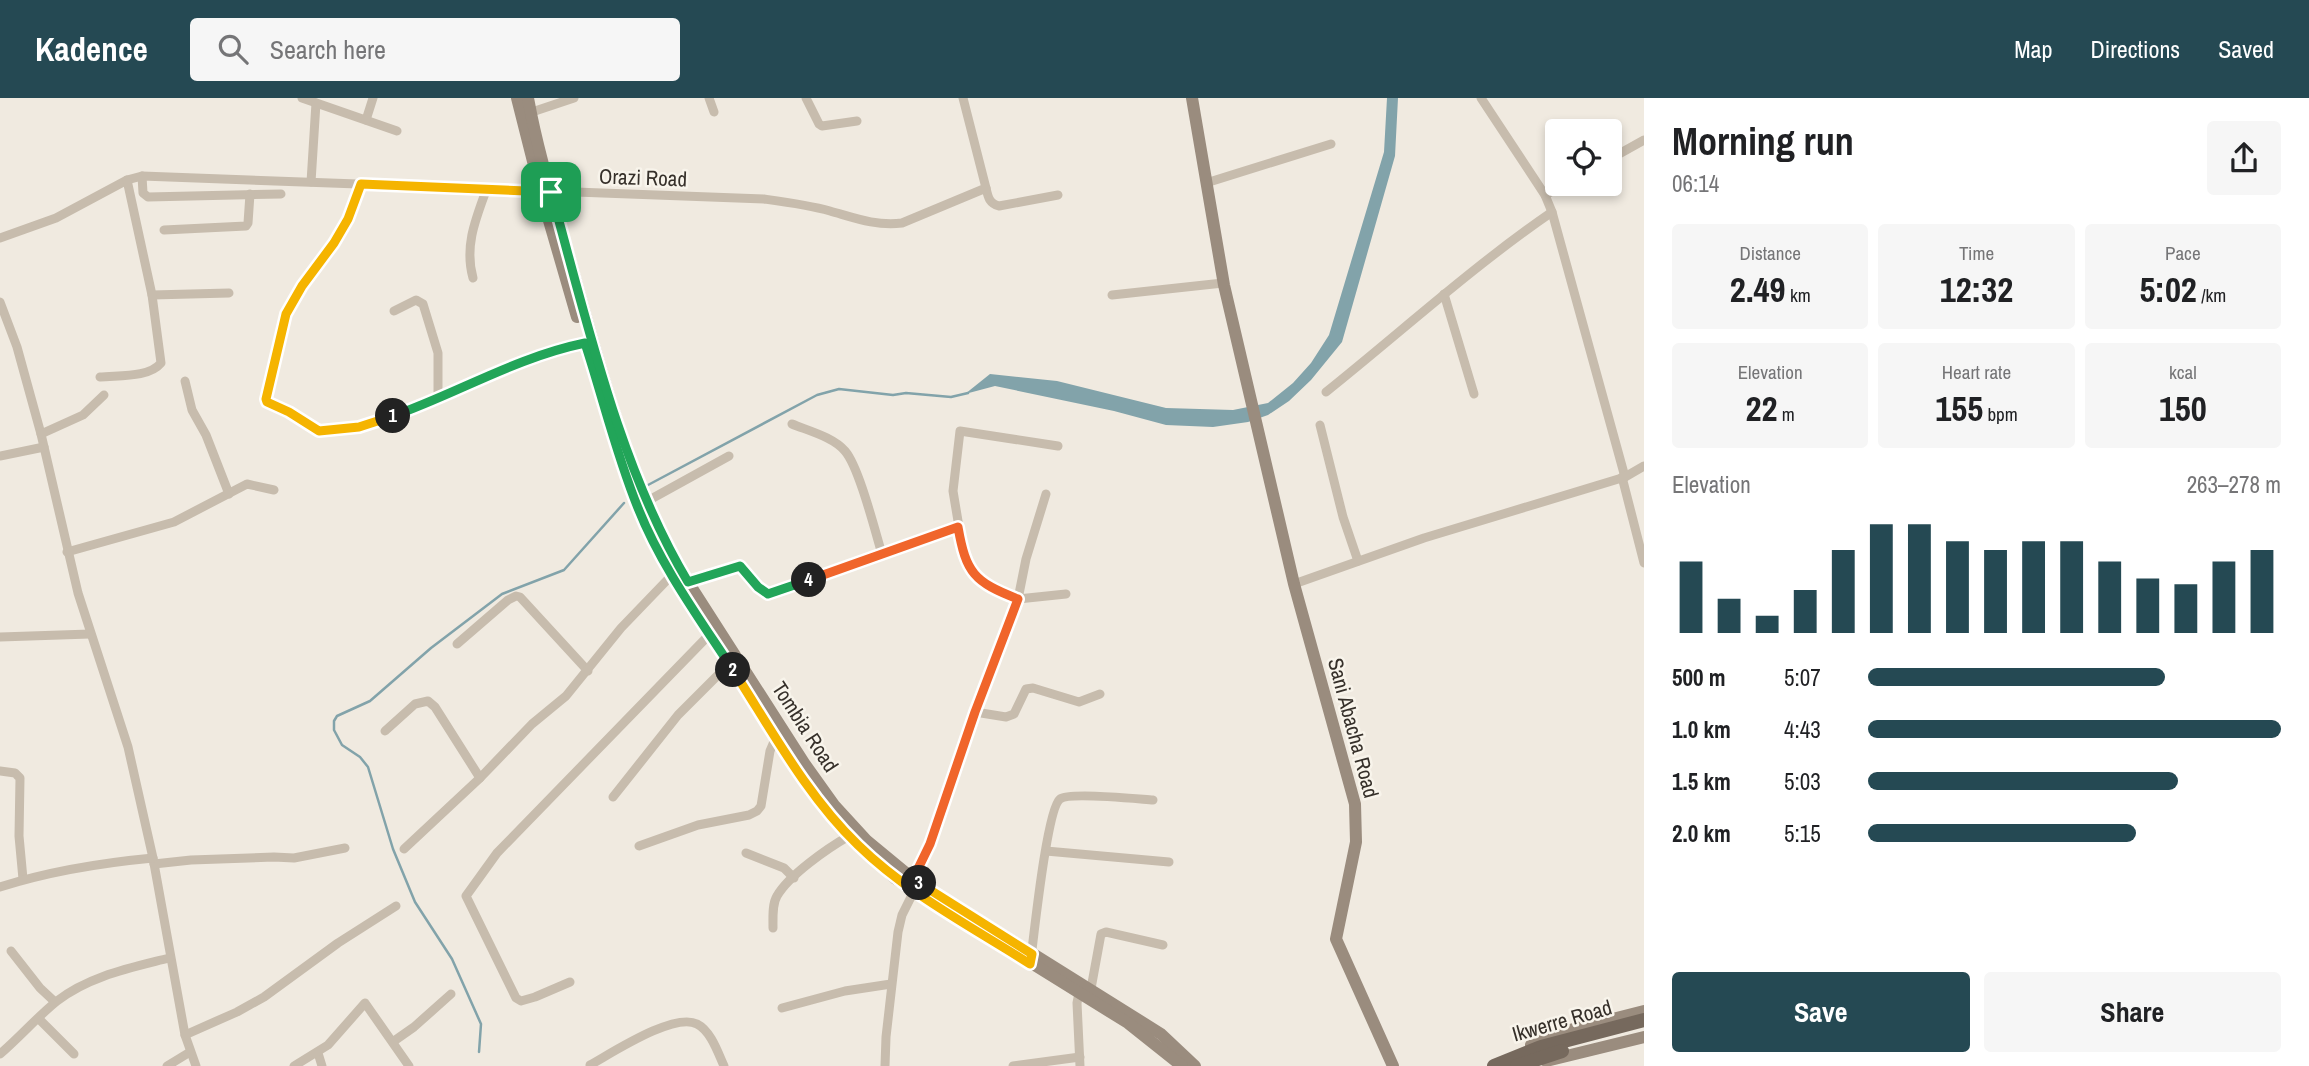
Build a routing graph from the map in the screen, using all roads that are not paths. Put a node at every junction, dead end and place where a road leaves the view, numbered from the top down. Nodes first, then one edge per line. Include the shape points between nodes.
1 (373, 98) edge
2 (517, 98) edge
3 (528, 98) edge
4 (574, 98) edge
5 (709, 98) edge
6 (806, 98) edge
7 (963, 98) edge
8 (1192, 98) edge
9 (1481, 98) edge
10 (309, 100) edge
11 (714, 112) dead end
12 (525, 114) junction
13 (366, 120) junction
14 (857, 121) dead end
15 (397, 131) dead end
16 (1644, 141) edge
17 (1331, 144) dead end
18 (1622, 153) edge
19 (142, 176) junction
20 (127, 180) junction
21 (311, 182) junction
22 (1206, 183) junction
23 (361, 184) junction
24 (487, 188) junction
25 (986, 188) junction
26 (546, 192) junction
27 (250, 194) junction
28 (281, 194) dead end
29 (1058, 195) dead end
30 (1545, 195) edge
31 (1545, 196) edge
32 (1552, 212) junction
33 (164, 230) dead end
34 (0, 238) edge
35 (473, 278) dead end
36 (1223, 283) junction
37 (229, 293) dead end
38 (1444, 294) junction
39 (152, 295) junction
40 (1112, 295) dead end
41 (0, 302) edge
42 (394, 312) dead end
43 (589, 342) junction
44 (100, 377) dead end
45 (186, 381) dead end
46 (1326, 392) dead end
47 (1474, 394) dead end
48 (104, 395) dead end
49 (438, 397) junction
50 (792, 424) dead end
51 (1320, 425) dead end
52 (41, 434) junction
53 (1058, 446) dead end
54 (44, 447) junction
55 (0, 456) edge
56 (729, 456) dead end
57 (1644, 466) edge
58 (1624, 477) junction
59 (274, 490) dead end
60 (229, 494) junction
61 (1046, 494) dead end
62 (642, 504) junction
63 (958, 527) junction
64 (67, 552) junction
65 (883, 554) junction
66 (1358, 561) junction
67 (1644, 563) edge
68 (680, 581) junction
69 (1294, 584) junction
70 (1066, 594) dead end
71 (1018, 599) junction
72 (90, 634) junction
73 (710, 634) junction
74 (0, 637) edge
75 (457, 644) dead end
76 (729, 664) junction
77 (589, 671) junction
78 (1100, 694) dead end
79 (975, 712) junction
80 (385, 731) dead end
81 (776, 737) junction
82 (0, 771) edge
83 (480, 778) junction
84 (613, 797) dead end
85 (1153, 800) dead end
86 (849, 836) junction
87 (639, 846) dead end
88 (345, 848) dead end
89 (404, 849) dead end
90 (1046, 851) junction
91 (746, 853) dead end
92 (153, 861) junction
93 (1169, 862) dead end
94 (793, 878) junction
95 (23, 879) junction
96 (912, 886) junction
97 (0, 887) edge
98 (396, 906) dead end
99 (773, 928) dead end
100 (1163, 945) dead end
101 (11, 951) dead end
102 (169, 958) junction
103 (1031, 959) junction
104 (570, 982) dead end
105 (891, 984) junction
106 (1085, 991) junction
107 (451, 993) dead end
108 (55, 1002) junction
109 (782, 1008) dead end
110 (1644, 1011) edge
111 (39, 1019) junction
112 (1644, 1020) edge
113 (1644, 1029) edge
114 (185, 1035) junction
115 (1644, 1037) edge
116 (394, 1041) junction
117 (190, 1052) junction
118 (318, 1053) junction
119 (0, 1054) edge
120 (74, 1054) dead end
121 (1080, 1062) edge
122 (1514, 1062) edge
123 (590, 1065) edge
124 (1531, 1065) edge
125 (167, 1066) edge
126 (195, 1066) edge
127 (294, 1066) edge
128 (322, 1066) edge
129 (409, 1066) edge
130 (724, 1066) edge
131 (885, 1066) edge
132 (1013, 1066) edge
133 (1182, 1066) edge
134 (1195, 1066) edge
135 (1393, 1066) edge
136 (1494, 1066) edge

1 - 13 street
2 - 12 main road, Tombia Road
3 - 12 main road, Tombia Road
4 - 12 street
5 - 11 street
6 - 14 street via 822,126
7 - 25 street
8 - 22 main road, Sani Abacha Road
9 - 30 street
10 - 13 street
10 - 21 street
12 - 26 main road, Tombia Road
13 - 15 street
16 - 18 street
17 - 22 street
19 - 20 street, Orazi Road
19 - 21 street, Orazi Road
19 - 27 street via 143,193 148,197
20 - 34 street, Orazi Road via 56,218
20 - 39 street
21 - 23 street, Orazi Road
22 - 36 main road, Sani Abacha Road
23 - 24 street, Orazi Road
23 - 49 street via 348,219 286,314 267,402 326,432 379,421
24 - 26 street, Orazi Road
24 - 35 street via 471,234
25 - 26 street, Orazi Road via 916,219 889,225 764,199
25 - 29 street via 993,204 999,206
26 - 43 main road, Tombia Road
27 - 28 street
27 - 33 street via 246,226
31 - 32 street
32 - 38 street
32 - 58 street
36 - 40 street
36 - 69 main road, Sani Abacha Road
37 - 39 street
38 - 46 street
38 - 47 street
39 - 44 street via 159,366
41 - 52 street
42 - 49 street via 416,300 423,304 438,353
43 - 49 street via 506,367
43 - 62 main road, Tombia Road
45 - 60 street via 192,410
48 - 52 street via 83,415
50 - 65 street via 845,450
51 - 66 street
52 - 54 street
53 - 63 street via 960,431 953,491
54 - 55 street
54 - 64 street
56 - 62 street
57 - 58 street
58 - 66 street
58 - 67 street
59 - 60 street via 247,484
60 - 64 street via 174,522
61 - 71 street
62 - 68 main road, Tombia Road
63 - 65 street
63 - 71 street via 969,568 992,589
64 - 72 street
65 - 68 street via 768,594 740,566
66 - 69 street
68 - 73 main road, Tombia Road
68 - 77 street via 621,628
68 - 96 main road, Tombia Road via 834,805
69 - 135 main road, Sani Abacha Road via 1355,804 1356,842 1336,939
70 - 71 street
71 - 79 street
72 - 74 street
72 - 92 street via 128,747
73 - 76 main road, Tombia Road
73 - 104 street via 497,853 466,897 516,998 535,997
75 - 77 street via 516,596
76 - 81 main road, Tombia Road
76 - 84 street via 678,715
77 - 83 street
78 - 79 street via 1079,702 1026,689 1014,714
79 - 96 street
80 - 83 street via 415,704 428,701
81 - 86 main road, Tombia Road
81 - 87 street via 757,811
82 - 95 street via 20,778
83 - 89 street
85 - 90 street via 1059,799
86 - 94 street
86 - 96 main road, Tombia Road via 883,869
88 - 92 street via 294,858
90 - 93 street
90 - 103 street
91 - 94 street via 784,868
92 - 95 street via 78,867
92 - 102 street
94 - 99 street via 776,897
95 - 97 street
96 - 103 main road, Tombia Road
96 - 105 street via 898,932
98 - 114 street via 264,996
100 - 106 street via 1101,934
101 - 108 street
102 - 108 street via 100,977
102 - 114 street
103 - 106 main road, Tombia Road
105 - 109 street
105 - 131 street
106 - 121 street
106 - 133 main road, Tombia Road
106 - 134 main road, Tombia Road via 1161,1034
107 - 116 street
108 - 111 street
110 - 122 main road via 1535,1042
111 - 119 street
111 - 120 street
112 - 122 main road, Ikwerre Road via 1541,1047
113 - 122 main road, Ikwerre Road
114 - 117 street
115 - 124 main road
116 - 118 street via 365,1003
116 - 129 street
117 - 125 street
117 - 126 street
118 - 127 street
118 - 128 street
121 - 132 street
122 - 136 main road, Ikwerre Road
123 - 130 street via 655,1029 686,1022 705,1031

